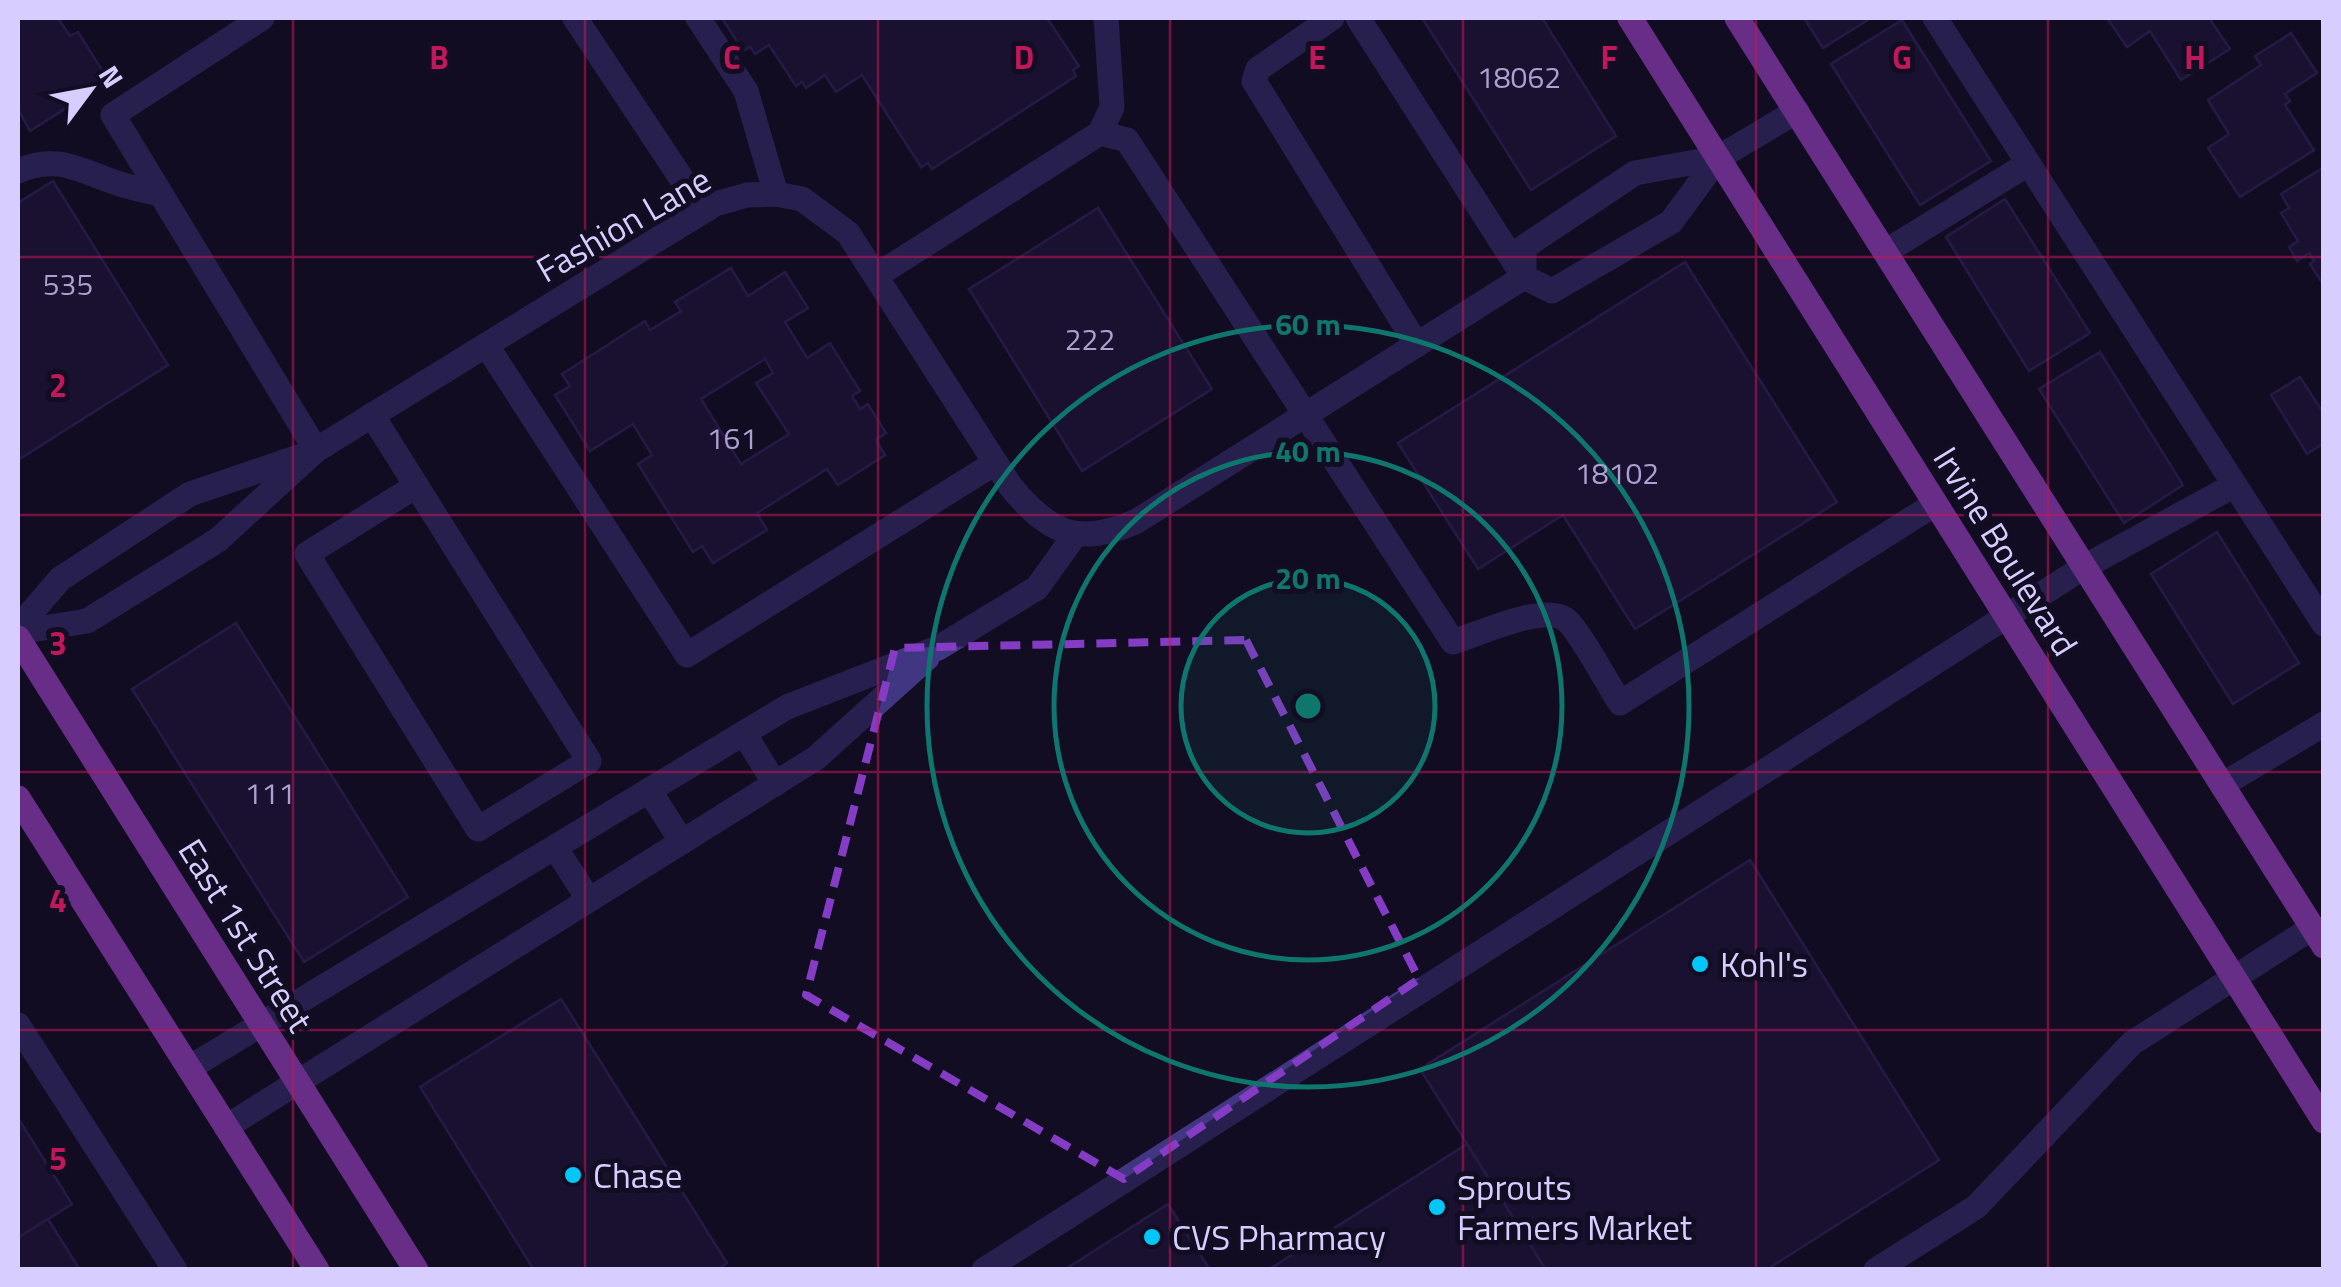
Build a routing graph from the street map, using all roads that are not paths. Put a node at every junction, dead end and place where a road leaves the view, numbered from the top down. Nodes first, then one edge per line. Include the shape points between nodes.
1 (262, 18) edge
2 (575, 18) edge
3 (698, 18) edge
4 (1106, 18) edge
5 (1332, 18) edge
6 (1358, 18) edge
7 (1630, 18) edge
8 (1737, 18) edge
9 (1935, 18) edge
10 (1796, 111) junction
11 (1100, 133) junction
12 (1718, 158) junction
13 (2028, 164) junction
14 (18, 171) edge
15 (160, 194) junction
16 (776, 194) junction
17 (703, 212) junction
18 (1885, 252) junction
19 (876, 276) junction
20 (1524, 277) junction
21 (1417, 345) junction
22 (487, 346) junction
23 (372, 415) junction
24 (1307, 415) junction
25 (316, 450) junction
26 (995, 463) junction
27 (416, 486) junction
28 (2233, 486) junction
29 (1936, 504) junction
30 (1074, 535) junction
31 (2084, 567) junction
32 (2008, 618) junction
33 (2324, 624) edge
34 (18, 633) edge
35 (938, 648) junction
36 (2324, 724) edge
37 (744, 733) junction
38 (775, 784) junction
39 (2222, 785) junction
40 (649, 790) junction
41 (18, 798) edge
42 (682, 842) junction
43 (556, 849) junction
44 (588, 900) junction
45 (2318, 937) edge
46 (2233, 976) junction
47 (18, 1024) edge
48 (262, 1026) junction
49 (189, 1068) junction
50 (298, 1082) junction
51 (2324, 1121) edge
52 (226, 1127) junction
53 (175, 1270) edge
54 (317, 1270) edge
55 (416, 1270) edge
56 (984, 1270) edge
57 (1876, 1270) edge

1 - 15 street via 113,115
2 - 17 street
3 - 16 street via 746,91
4 - 11 street via 1112,107
5 - 21 street via 1258,69 1254,81
6 - 20 street
7 - 12 main road, Irvine Boulevard
8 - 10 main road, Irvine Boulevard
9 - 13 street
10 - 12 street
10 - 18 main road, Irvine Boulevard
11 - 19 street
11 - 24 street via 1127,140
12 - 20 street via 1636,173 1524,247
12 - 20 street via 1671,222 1552,291
12 - 29 main road, Irvine Boulevard
13 - 18 street
13 - 28 street
14 - 15 street via 65,163
15 - 25 street
16 - 17 street, Fashion Lane via 748,195
16 - 19 street, Fashion Lane via 802,199 827,215 848,233
17 - 22 street, Fashion Lane
18 - 31 main road, Irvine Boulevard
19 - 26 street, Fashion Lane
20 - 21 street
21 - 24 street
22 - 23 street, Fashion Lane
22 - 26 street via 687,655
23 - 25 street, Fashion Lane
23 - 27 street
24 - 29 street via 1453,642 1552,614 1567,620 1620,704
24 - 30 street via 1137,522 1114,532
25 - 34 street, Fashion Lane via 218,540 87,621
25 - 34 street, Fashion Lane via 190,494 60,579
26 - 30 street, Fashion Lane via 1034,515
27 - 27 street via 589,761 478,829 307,554
28 - 31 street
28 - 33 street
29 - 32 main road, Irvine Boulevard
30 - 35 street via 1037,588
31 - 32 street
31 - 39 main road, Irvine Boulevard
32 - 46 main road, Irvine Boulevard
32 - 56 street
34 - 48 main road, East 1st Street
35 - 37 street via 787,707
35 - 38 street via 816,758
36 - 39 street
37 - 38 street
37 - 40 street
38 - 42 street
39 - 45 main road, Irvine Boulevard
40 - 42 street
40 - 43 street
41 - 49 main road
42 - 44 street
43 - 44 street
43 - 48 street
44 - 50 street
45 - 46 street
46 - 51 main road, Irvine Boulevard
46 - 57 street via 2132,1043 1976,1208
47 - 53 street
48 - 49 street
48 - 50 main road, East 1st Street
49 - 52 main road
50 - 52 street
50 - 55 main road, East 1st Street
52 - 54 main road

